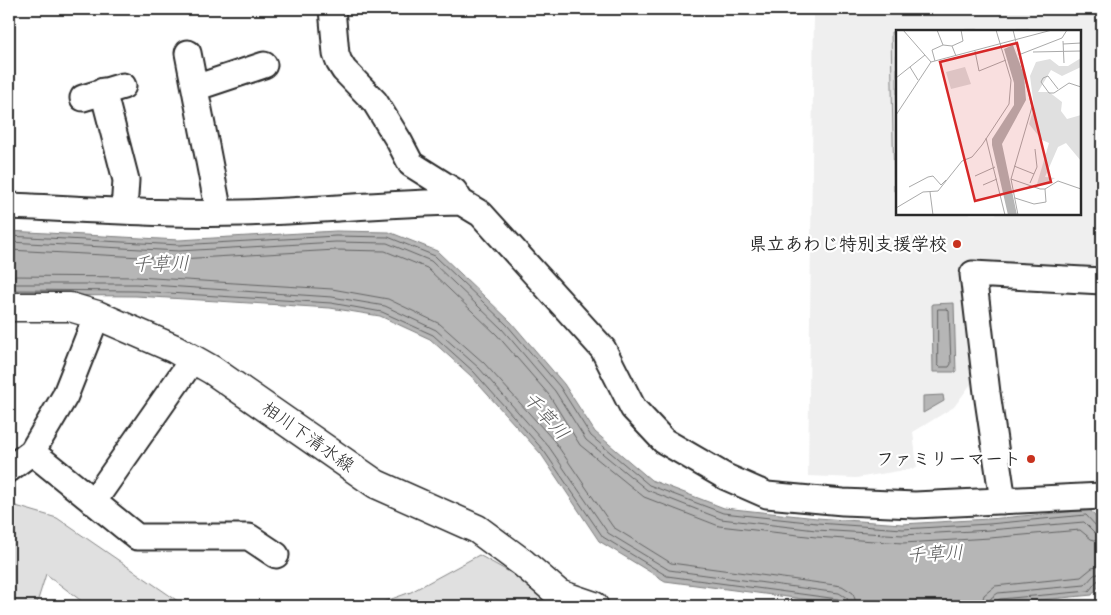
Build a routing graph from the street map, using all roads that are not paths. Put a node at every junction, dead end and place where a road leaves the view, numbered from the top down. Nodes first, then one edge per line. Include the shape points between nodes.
1 (332, 9) edge
2 (188, 52) dead end
3 (264, 65) dead end
4 (195, 88) junction
5 (103, 92) dead end
6 (461, 202) junction
7 (9, 206) edge
8 (124, 211) junction
9 (219, 213) junction
10 (1102, 281) edge
11 (9, 307) edge
12 (97, 315) junction
13 (193, 359) junction
14 (32, 452) junction
15 (9, 469) edge
16 (1102, 496) edge
17 (1003, 501) junction
18 (94, 502) junction
19 (276, 555) dead end
20 (594, 606) edge

1 - 6 street via 336,54 344,70 375,102 411,164 454,191
2 - 4 street
3 - 4 street
4 - 9 street
5 - 8 street via 126,180
6 - 9 street
6 - 17 street via 481,214 603,349 639,415 664,441 696,461 767,495 915,505
7 - 8 street
8 - 9 street
10 - 17 street via 973,274
11 - 12 main road, 相川下清水線 via 70,307
12 - 13 main road, 相川下清水線
12 - 14 street via 65,396
13 - 18 street
13 - 20 main road, 相川下清水線 via 376,484 477,529 559,594
14 - 15 street
14 - 18 street
16 - 17 street
18 - 19 street via 137,537 249,537

